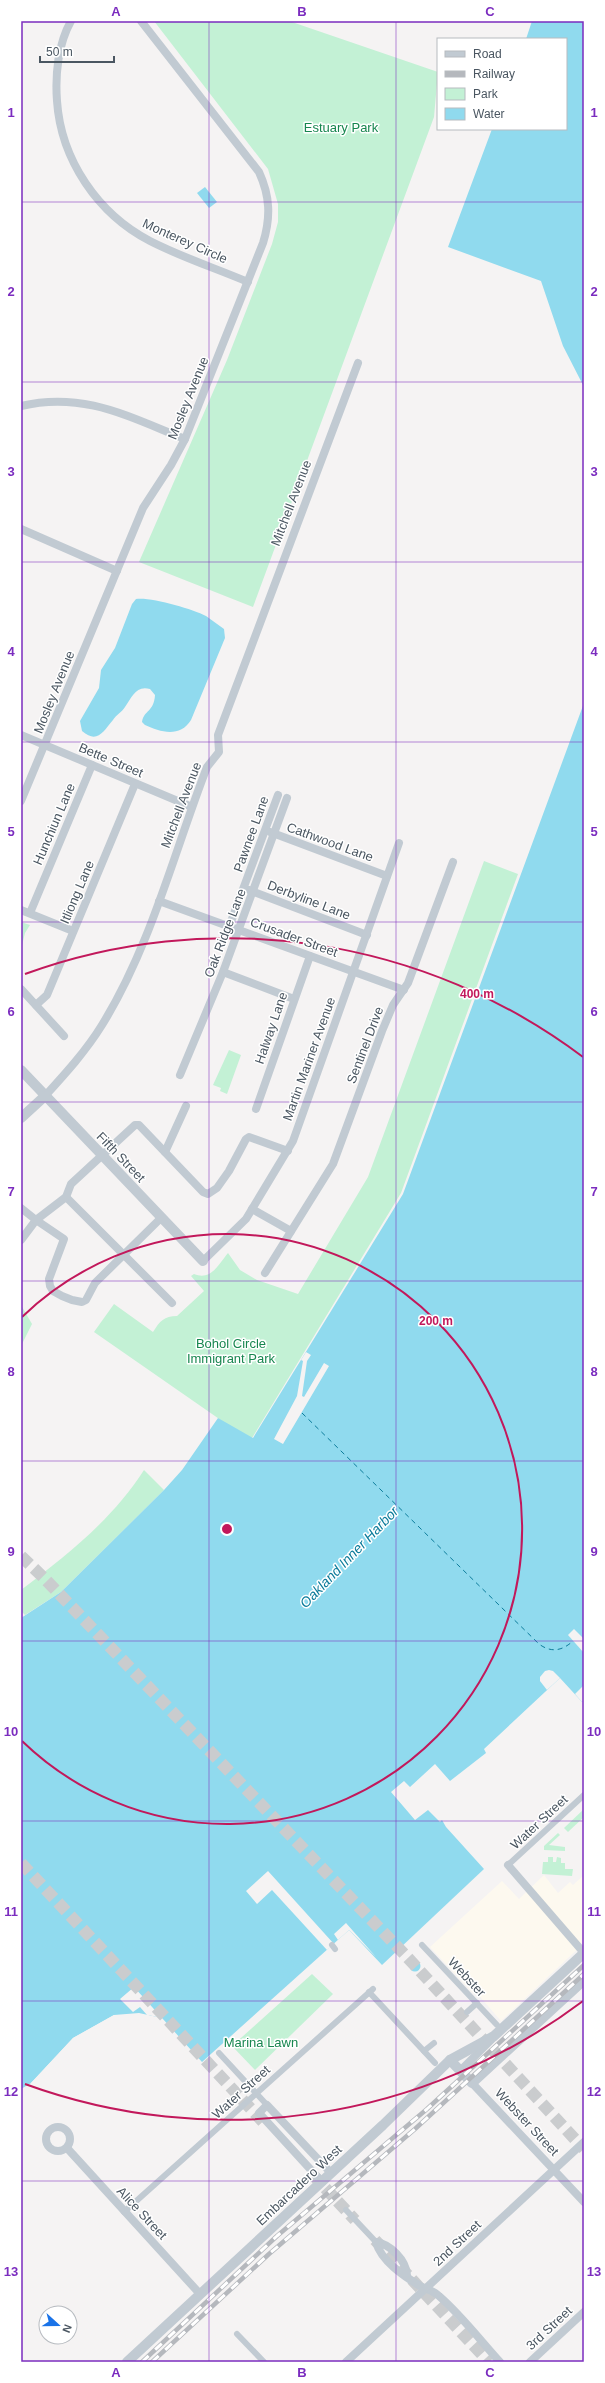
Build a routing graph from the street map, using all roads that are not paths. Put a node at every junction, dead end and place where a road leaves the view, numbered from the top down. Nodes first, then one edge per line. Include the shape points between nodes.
1 (71, 21) edge
2 (141, 21) edge
3 (248, 282) junction
4 (358, 363) dead end
5 (21, 406) edge
6 (184, 439) junction
7 (21, 529) edge
8 (117, 571) junction
9 (21, 735) edge
10 (45, 745) junction
11 (92, 765) junction
12 (135, 784) junction
13 (278, 795) dead end
14 (287, 798) dead end
15 (21, 801) edge
16 (192, 807) junction
17 (265, 830) junction
18 (274, 834) junction
19 (399, 843) dead end
20 (453, 862) dead end
21 (388, 876) junction
22 (244, 888) junction
23 (253, 892) junction
24 (159, 901) junction
25 (21, 910) edge
26 (30, 913) junction
27 (229, 926) junction
28 (237, 930) junction
29 (73, 931) junction
30 (366, 935) junction
31 (310, 956) junction
32 (223, 972) junction
33 (353, 972) junction
34 (21, 989) edge
35 (404, 990) junction
36 (294, 999) junction
37 (36, 1006) junction
38 (64, 1036) dead end
39 (21, 1070) edge
40 (180, 1075) dead end
41 (45, 1096) junction
42 (186, 1106) dead end
43 (256, 1109) dead end
44 (21, 1118) edge
45 (288, 1151) junction
46 (165, 1152) junction
47 (101, 1155) junction
48 (66, 1197) junction
49 (21, 1208) edge
50 (252, 1209) junction
51 (162, 1218) junction
52 (36, 1220) junction
53 (291, 1231) junction
54 (21, 1240) edge
55 (124, 1254) junction
56 (203, 1261) joint
57 (265, 1273) dead end
58 (172, 1304) dead end
59 (584, 1795) edge
60 (508, 1865) joint
61 (422, 1944) dead end
62 (584, 1953) edge
63 (584, 1980) edge
64 (477, 2003) junction
65 (467, 2012) dead end
66 (496, 2025) dead end
67 (494, 2036) junction
68 (434, 2043) dead end
69 (424, 2052) junction
70 (220, 2053) dead end
71 (450, 2060) junction
72 (435, 2063) dead end
73 (460, 2070) junction
74 (472, 2083) junction
75 (256, 2093) junction
76 (267, 2105) junction
77 (584, 2142) edge
78 (67, 2148) dead end
79 (554, 2170) junction
80 (331, 2173) junction
81 (322, 2182) junction
82 (584, 2202) edge
83 (346, 2210) dead end
84 (124, 2212) junction
85 (376, 2242) joint
86 (426, 2289) junction
87 (200, 2294) junction
88 (584, 2312) edge
89 (237, 2334) dead end
90 (127, 2362) edge
91 (264, 2362) edge
92 (346, 2362) edge
93 (500, 2362) edge
94 (530, 2362) edge

1 - 3 street, Monterey Circle via 60,55 57,80 58,108 64,139 85,183 116,218 139,234
2 - 3 street, Mosley Avenue via 252,163 263,182 269,206 268,224
3 - 6 street, Mosley Avenue
4 - 16 street, Mitchell Avenue via 218,735 219,752 207,767
5 - 6 street via 53,401 83,402 112,410
6 - 8 street, Mosley Avenue via 175,459 143,508
7 - 8 street
8 - 10 street, Mosley Avenue
9 - 10 street, Bette Street
10 - 11 street, Bette Street
10 - 15 street, Mosley Avenue
11 - 12 street, Bette Street
11 - 26 street, Hunchiun Lane
12 - 16 street, Bette Street
12 - 29 street, Itliong Lane
13 - 17 street, Pawnee Lane
14 - 18 street, Oak Ridge Lane
16 - 24 street, Mitchell Avenue
17 - 18 street, Cathwood Lane
17 - 22 street, Pawnee Lane
18 - 21 street, Cathwood Lane
18 - 23 street, Oak Ridge Lane
19 - 21 street, Martin Mariner Avenue
20 - 35 street, Sentinel Drive
21 - 30 street, Martin Mariner Avenue
22 - 23 street, Derbyline Lane
22 - 27 street, Pawnee Lane
23 - 28 street, Oak Ridge Lane
23 - 30 street, Derbyline Lane
24 - 27 street, Crusader Street
24 - 41 street, Mitchell Avenue via 111,1010 81,1055
25 - 26 street
26 - 29 street
27 - 28 street, Crusader Street
28 - 31 street, Crusader Street
28 - 32 street, Oak Ridge Lane
29 - 37 street, Itliong Lane via 47,995
30 - 33 street, Martin Mariner Avenue
31 - 33 street, Crusader Street
31 - 36 street, Halway Lane
32 - 36 street
32 - 40 street, Oak Ridge Lane
33 - 35 street, Crusader Street
33 - 45 street, Martin Mariner Avenue
34 - 37 street
35 - 53 street, Sentinel Drive via 389,1012 333,1164
36 - 43 street, Halway Lane
37 - 38 street
39 - 41 street, Fifth Street
41 - 44 street, Mitchell Avenue
41 - 47 street, Fifth Street
42 - 46 street
45 - 46 street via 249,1137 217,1188 208,1194 203,1192
45 - 50 street, Martin Mariner Avenue
46 - 47 street via 139,1125 135,1125
47 - 48 street via 71,1184
47 - 51 street, Fifth Street
48 - 52 street
48 - 55 street
49 - 52 street
50 - 53 street
50 - 56 street, Martin Mariner Avenue via 237,1229
51 - 55 street
51 - 56 street, Fifth Street
52 - 54 street
52 - 55 street via 64,1239 49,1279 53,1291 72,1300 82,1302 88,1299 94,1282
53 - 57 street, Sentinel Drive
55 - 58 street
59 - 60 street, Water Street
60 - 62 street
61 - 64 street, Webster
62 - 67 street, Embarcadero West
63 - 74 street
64 - 65 street
64 - 66 street, Webster
67 - 71 street, Embarcadero West
67 - 73 street, Embarcadero West
68 - 69 street
69 - 72 street
69 - 75 street, Water Street via 371,1991
70 - 75 street
71 - 73 street, Webster Street
71 - 80 street, Embarcadero West
73 - 74 street, Webster Street
74 - 79 street, Webster Street
75 - 76 street
75 - 84 street, Water Street
76 - 80 street
76 - 81 street via 259,2113
77 - 79 street, 2nd Street
78 - 84 street, Alice Street
79 - 82 street, Webster Street
79 - 86 street, 2nd Street
80 - 81 street, Embarcadero West
81 - 87 street, Embarcadero West
83 - 85 street
84 - 87 street, Alice Street
85 - 86 street via 379,2252 399,2273 407,2275 413,2282
86 - 92 street, 2nd Street
86 - 93 street via 438,2295
87 - 90 street, Embarcadero West
88 - 94 street, 3rd Street
89 - 91 street

